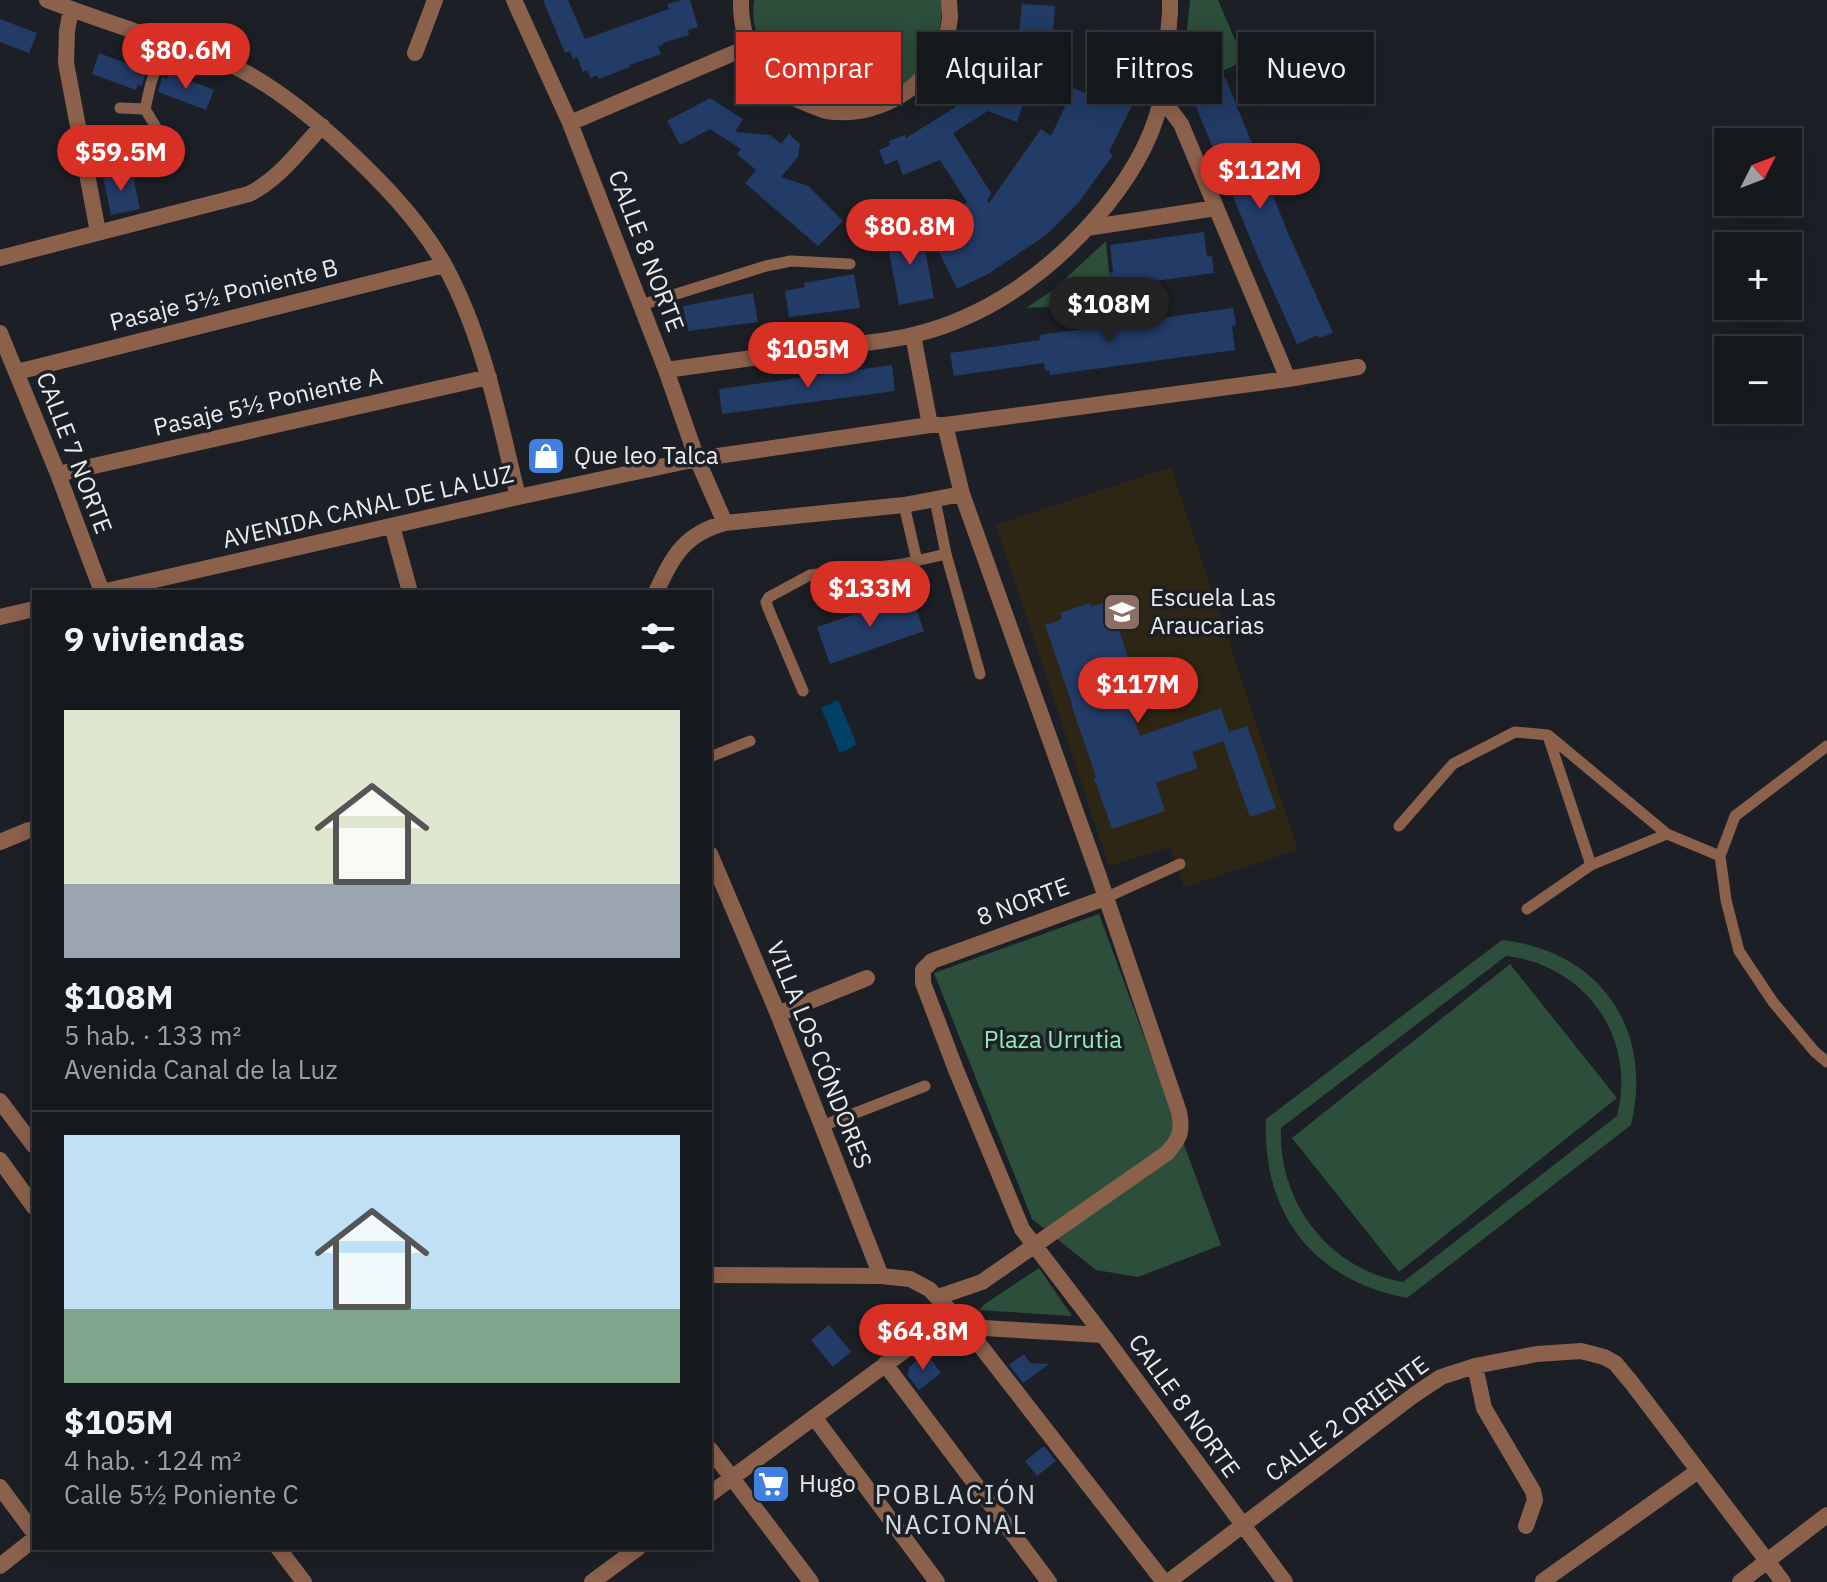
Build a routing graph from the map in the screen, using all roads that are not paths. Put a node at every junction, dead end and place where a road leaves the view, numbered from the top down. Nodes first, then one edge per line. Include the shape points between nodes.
1 (47, 0) edge
2 (435, 0) edge
3 (514, 0) edge
4 (741, 0) edge
5 (949, 0) edge
6 (1170, 0) edge
7 (71, 9) junction
8 (744, 32) edge
9 (1168, 32) edge
10 (165, 42) junction
11 (736, 52) edge
12 (415, 53) dead end
13 (901, 96) edge
14 (807, 104) edge
15 (885, 104) edge
16 (1160, 104) edge
17 (1162, 104) edge
18 (120, 108) dead end
19 (145, 109) junction
20 (570, 123) junction
21 (322, 126) junction
22 (165, 142) dead end
23 (1216, 208) junction
24 (1087, 228) junction
25 (98, 232) junction
26 (0, 258) edge
27 (850, 264) dead end
28 (444, 265) junction
29 (641, 305) junction
30 (0, 333) edge
31 (913, 335) junction
32 (1358, 367) dead end
33 (666, 370) junction
34 (17, 372) junction
35 (489, 377) junction
36 (1288, 379) junction
37 (938, 425) junction
38 (697, 459) junction
39 (58, 474) junction
40 (962, 494) junction
41 (518, 497) junction
42 (935, 500) junction
43 (904, 505) junction
44 (725, 523) junction
45 (392, 526) junction
46 (946, 554) junction
47 (917, 561) junction
48 (101, 590) edge
49 (111, 590) edge
50 (409, 590) edge
51 (657, 590) edge
52 (32, 609) edge
53 (0, 617) edge
54 (980, 674) dead end
55 (803, 691) dead end
56 (1548, 735) junction
57 (750, 741) dead end
58 (1827, 746) edge
59 (712, 756) edge
60 (1399, 826) dead end
61 (32, 830) edge
62 (1667, 834) junction
63 (0, 842) edge
64 (1720, 856) junction
65 (712, 859) edge
66 (1180, 864) dead end
67 (1591, 865) junction
68 (1105, 898) junction
69 (1527, 909) dead end
70 (867, 978) dead end
71 (778, 1014) junction
72 (1827, 1062) edge
73 (925, 1086) dead end
74 (0, 1101) edge
75 (822, 1126) junction
76 (32, 1143) edge
77 (0, 1160) edge
78 (32, 1204) edge
79 (1033, 1245) junction
80 (712, 1275) edge
81 (881, 1276) junction
82 (938, 1297) junction
83 (965, 1326) junction
84 (1103, 1335) junction
85 (885, 1364) junction
86 (1475, 1366) junction
87 (814, 1417) junction
88 (712, 1451) edge
89 (1698, 1471) junction
90 (733, 1477) junction
91 (0, 1487) edge
92 (712, 1493) edge
93 (1827, 1515) edge
94 (1242, 1526) junction
95 (1526, 1526) dead end
96 (32, 1530) edge
97 (32, 1541) edge
98 (280, 1550) edge
99 (635, 1550) edge
100 (1767, 1561) junction
101 (0, 1566) edge
102 (1543, 1581) edge
103 (304, 1582) edge
104 (592, 1582) edge
105 (811, 1582) edge
106 (937, 1582) edge
107 (1049, 1582) edge
108 (1166, 1582) edge
109 (1285, 1582) edge
110 (1740, 1582) edge
111 (1783, 1582) edge

1 - 7 street
2 - 12 street
3 - 20 street, CALLE 8 NORTE
4 - 8 street
5 - 13 street via 941,52 922,81
6 - 9 street
7 - 10 street
7 - 25 street via 66,63
10 - 19 lane
10 - 21 street via 226,63 276,90
11 - 20 street
14 - 15 street via 826,111 861,112
16 - 24 street via 1147,141 1116,194
17 - 23 street via 1181,124
18 - 19 lane
19 - 22 lane
20 - 29 street, CALLE 8 NORTE
21 - 25 street via 274,178 249,194
21 - 28 street via 397,201
23 - 24 street
23 - 36 street
24 - 31 street via 1016,291
25 - 26 street
27 - 29 lane via 791,261
28 - 34 street, Pasaje 5½ Poniente B
28 - 35 street via 468,314
29 - 33 street, CALLE 8 NORTE
30 - 34 street, CALLE 7 NORTE
31 - 33 street
31 - 37 street, 8 NORTE
32 - 36 street, AVENIDA CANAL DE LA LUZ
33 - 38 street, CALLE 8 NORTE
34 - 39 street, CALLE 7 NORTE
35 - 39 street, Pasaje 5½ Poniente A
35 - 41 street
36 - 37 street, AVENIDA CANAL DE LA LUZ
37 - 38 street, AVENIDA CANAL DE LA LUZ
37 - 40 street, 8 NORTE
38 - 41 street, AVENIDA CANAL DE LA LUZ
38 - 44 street, CALLE 8 NORTE
39 - 48 street, CALLE 7 NORTE
40 - 42 street
40 - 68 street, 8 NORTE
41 - 45 street, AVENIDA CANAL DE LA LUZ
42 - 43 street
42 - 46 lane
43 - 44 street
43 - 47 lane
44 - 51 street via 689,538
45 - 49 street, AVENIDA CANAL DE LA LUZ
45 - 50 street
46 - 47 lane
46 - 54 lane
47 - 55 lane via 810,575 767,599
52 - 53 street
56 - 60 lane via 1515,732 1453,764
56 - 62 lane
56 - 67 lane
57 - 59 lane
58 - 64 lane via 1735,816
61 - 63 street
62 - 64 lane
62 - 67 lane
64 - 72 lane via 1739,951 1773,1002
65 - 71 street, VILLA LOS CÓNDORES
66 - 68 lane
67 - 69 lane
68 - 79 street via 1179,1112 1180,1136 1167,1153
68 - 79 street, 8 NORTE via 932,961 923,970 923,983 956,1070
70 - 71 street
71 - 75 street, VILLA LOS CÓNDORES
73 - 75 lane
74 - 76 street
75 - 81 street, VILLA LOS CÓNDORES
77 - 78 street
79 - 82 street via 982,1282
79 - 84 street, 8 NORTE
80 - 81 street
81 - 82 street via 910,1279
82 - 83 street
83 - 84 street
83 - 85 street via 931,1331
83 - 108 street
84 - 94 street, CALLE 8 NORTE
85 - 87 street
85 - 107 street
86 - 89 street, CALLE 2 ORIENTE via 1537,1354 1581,1351 1604,1357 1631,1382
86 - 94 street, CALLE 2 ORIENTE via 1441,1377 1414,1395
86 - 95 street via 1484,1408 1533,1491
87 - 90 street
87 - 106 street
88 - 90 street
89 - 100 street, CALLE 2 ORIENTE
89 - 102 street
90 - 92 street
90 - 105 street
91 - 96 street
93 - 100 street
94 - 108 street, CALLE 2 ORIENTE
94 - 109 street, CALLE 8 NORTE
97 - 101 street
98 - 103 street
99 - 104 street
100 - 110 street
100 - 111 street, CALLE 2 ORIENTE

